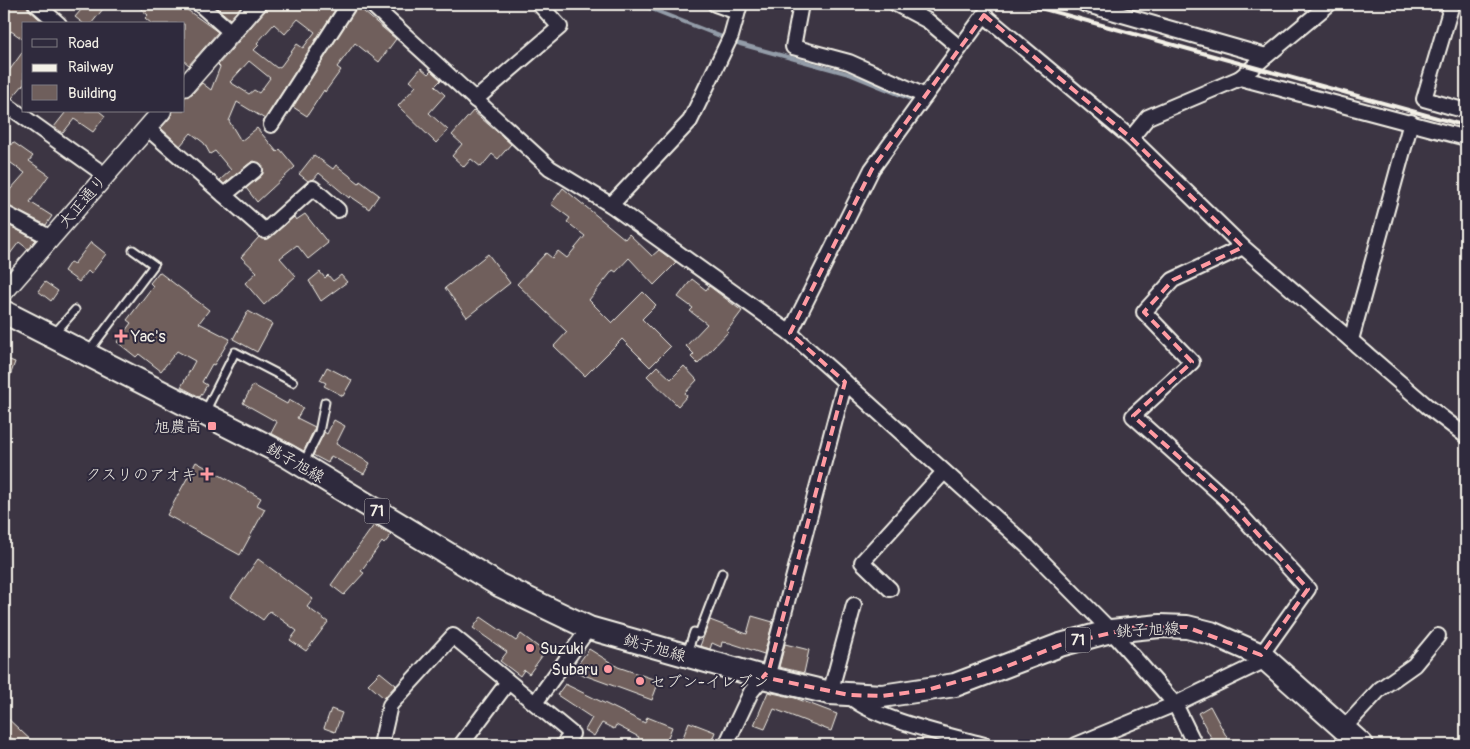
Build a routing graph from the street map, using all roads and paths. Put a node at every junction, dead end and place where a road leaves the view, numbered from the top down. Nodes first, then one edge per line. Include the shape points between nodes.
1 (36, 4) edge
2 (199, 4) edge
3 (257, 4) edge
4 (349, 4) edge
5 (371, 4) edge
6 (539, 4) edge
7 (715, 4) edge
8 (801, 4) edge
9 (896, 4) edge
10 (1084, 4) edge
11 (1329, 4) edge
12 (1452, 4) edge
13 (739, 8) edge
14 (57, 22) edge
15 (232, 33) junction
16 (960, 48) junction
17 (1266, 56) junction
18 (1240, 78) junction
19 (185, 86) edge
20 (925, 96) junction
21 (475, 100) junction
22 (4, 103) edge
23 (1466, 111) edge
24 (161, 112) edge
25 (1411, 122) junction
26 (271, 125) dead end
27 (147, 128) junction
28 (1131, 138) junction
29 (1466, 138) edge
30 (255, 170) dead end
31 (105, 174) junction
32 (224, 195) junction
33 (611, 205) junction
34 (338, 210) dead end
35 (4, 213) edge
36 (51, 238) junction
37 (1243, 247) junction
38 (133, 250) dead end
39 (4, 292) edge
40 (75, 310) dead end
41 (4, 312) edge
42 (99, 323) dead end
43 (107, 328) junction
44 (790, 333) junction
45 (52, 336) junction
46 (1351, 340) junction
47 (87, 354) junction
48 (293, 382) dead end
49 (845, 382) junction
50 (325, 402) dead end
51 (204, 413) junction
52 (1466, 436) edge
53 (302, 465) junction
54 (944, 472) junction
55 (722, 573) dead end
56 (890, 589) dead end
57 (854, 605) dead end
58 (588, 628) junction
59 (1110, 631) junction
60 (1438, 636) dead end
61 (686, 655) junction
62 (1263, 657) junction
63 (762, 677) junction
64 (508, 682) junction
65 (840, 694) junction
66 (535, 703) junction
67 (1175, 704) junction
68 (1343, 729) junction
69 (381, 745) edge
70 (460, 745) edge
71 (563, 745) edge
72 (726, 745) edge
73 (984, 745) edge
74 (1076, 745) edge
75 (1196, 745) edge
76 (1362, 745) edge

1 - 14 street
2 - 15 street
3 - 15 street
4 - 26 street
5 - 21 street
6 - 21 street via 560,26
7 - 13 street
8 - 20 street via 792,47 849,62
9 - 16 street via 928,21
10 - 17 street
11 - 17 street
12 - 23 street via 1424,99
13 - 33 street via 732,36 690,120
15 - 19 street
16 - 20 street
16 - 28 street via 984,15
17 - 18 street
18 - 25 street
18 - 28 street via 1148,117
20 - 44 street via 872,169
21 - 33 street via 550,168
22 - 31 street
24 - 27 street, 大正通り
25 - 29 street
25 - 46 street
27 - 31 street, 大正通り
27 - 32 street
28 - 37 street
30 - 32 street
31 - 36 street, 大正通り
32 - 34 street via 265,231 313,188
33 - 44 street
35 - 36 street
36 - 39 street, 大正通り
37 - 46 street
37 - 62 street via 1173,280 1144,312 1192,362 1133,416 1225,498 1308,589
38 - 43 lane via 154,265
40 - 45 lane
41 - 45 main road, 銚子旭線 / 71
42 - 43 lane
43 - 47 lane
44 - 49 street
45 - 47 main road, 銚子旭線 / 71
46 - 52 street
47 - 51 main road, 銚子旭線 / 71
48 - 51 lane via 235,352
49 - 54 street
49 - 63 street via 769,670
50 - 53 lane via 320,432
51 - 53 main road, 銚子旭線 / 71
53 - 58 main road, 銚子旭線 / 71 via 499,585
54 - 56 street via 862,562
54 - 59 street via 1027,546
55 - 61 lane via 699,634 694,632
57 - 65 street
58 - 61 main road, 銚子旭線 / 71
58 - 66 street
59 - 62 main road, 銚子旭線 / 71 via 1152,626 1187,627 1211,633
59 - 65 main road, 銚子旭線 / 71 via 1060,645 955,685 882,696
59 - 67 street
60 - 68 street via 1414,665 1380,689
61 - 63 main road, 銚子旭線 / 71
62 - 67 street
62 - 68 main road, 銚子旭線 / 71
63 - 65 main road, 銚子旭線 / 71
63 - 72 street via 751,692
64 - 66 street
64 - 69 street via 453,636 390,705
64 - 70 street
65 - 73 street via 861,706
66 - 71 street via 572,734
67 - 74 street
67 - 75 street
68 - 76 main road, 銚子旭線 / 71

